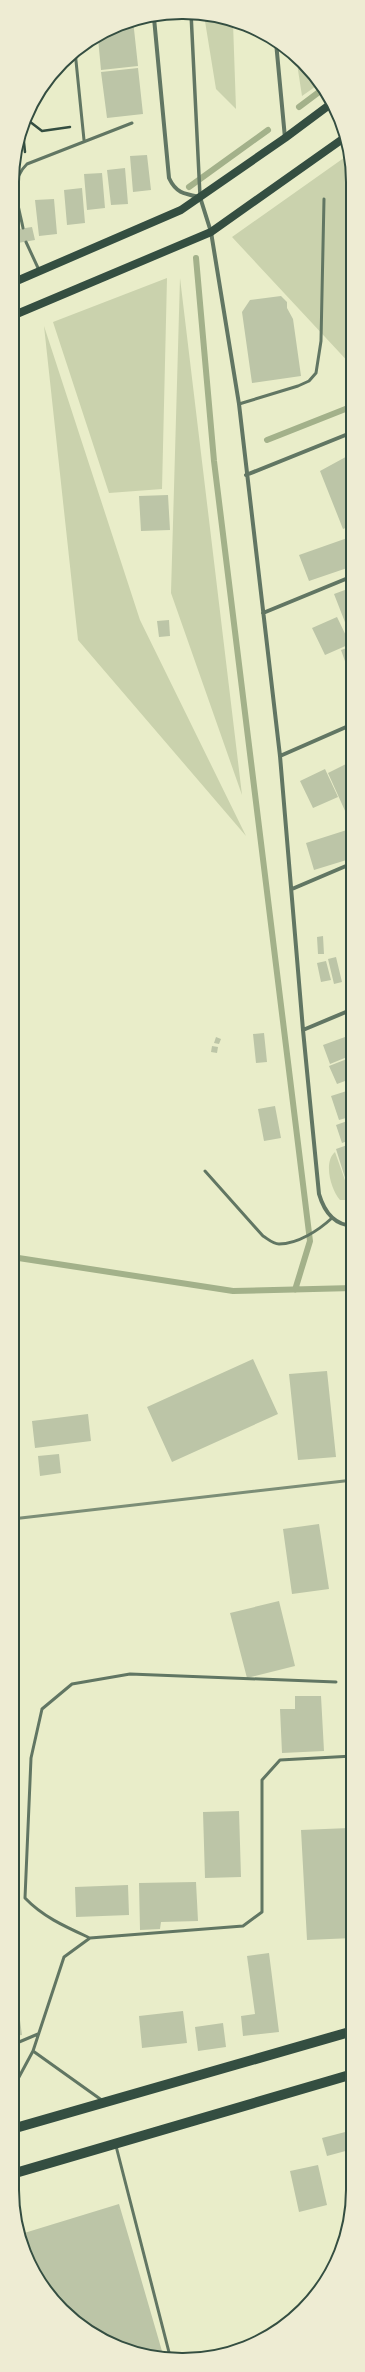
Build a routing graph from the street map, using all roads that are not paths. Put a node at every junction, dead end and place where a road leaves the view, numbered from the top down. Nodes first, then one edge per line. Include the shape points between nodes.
1 (191, 19) edge
2 (154, 21) edge
3 (277, 49) edge
4 (76, 59) edge
5 (327, 107) edge
6 (132, 122) dead end
7 (285, 138) junction
8 (84, 140) junction
9 (340, 141) edge
10 (19, 174) edge
11 (200, 197) junction
12 (324, 199) dead end
13 (19, 207) edge
14 (23, 228) dead end
15 (211, 232) junction
16 (26, 242) dead end
17 (40, 272) junction
18 (19, 281) edge
19 (19, 313) edge
20 (239, 404) junction
21 (346, 435) edge
22 (246, 476) junction
23 (346, 579) edge
24 (264, 613) junction
25 (346, 727) edge
26 (280, 756) junction
27 (346, 866) edge
28 (292, 889) junction
29 (346, 1012) edge
30 (303, 1030) junction
31 (205, 1171) dead end
32 (332, 1218) junction
33 (346, 1224) edge
34 (336, 1682) dead end
35 (346, 1756) edge
36 (90, 1938) junction
37 (346, 2033) edge
38 (38, 2034) junction
39 (19, 2042) edge
40 (33, 2051) junction
41 (346, 2076) edge
42 (19, 2077) edge
43 (105, 2102) junction
44 (19, 2127) edge
45 (115, 2145) junction
46 (19, 2172) edge
47 (169, 2353) edge

1 - 11 street
2 - 11 street via 169,178 174,188 182,194
3 - 7 street
4 - 8 lane
5 - 7 main road
6 - 8 lane
7 - 11 main road
8 - 10 lane via 27,164
9 - 15 main road
11 - 15 street
11 - 17 main road via 167,217
12 - 20 lane via 321,341 316,373 309,381 298,386
13 - 14 lane
15 - 19 main road
15 - 20 street
16 - 17 lane
17 - 18 main road
20 - 22 street
21 - 22 street
22 - 24 street
23 - 24 street
24 - 26 street
25 - 26 street
26 - 28 street
27 - 28 street
28 - 30 street
29 - 30 street
30 - 32 street via 319,1194 323,1208
31 - 32 lane via 263,1236 272,1242 284,1243 316,1232
32 - 33 street
34 - 36 lane via 130,1674 72,1684 42,1709 31,1758 25,1898 51,1919
35 - 36 lane via 280,1760 262,1780 262,1912 243,1926
36 - 38 lane via 64,1957
37 - 43 main road
38 - 39 lane
38 - 40 lane
40 - 42 lane
40 - 43 lane
41 - 45 main road
43 - 44 main road
45 - 46 main road
45 - 47 lane

